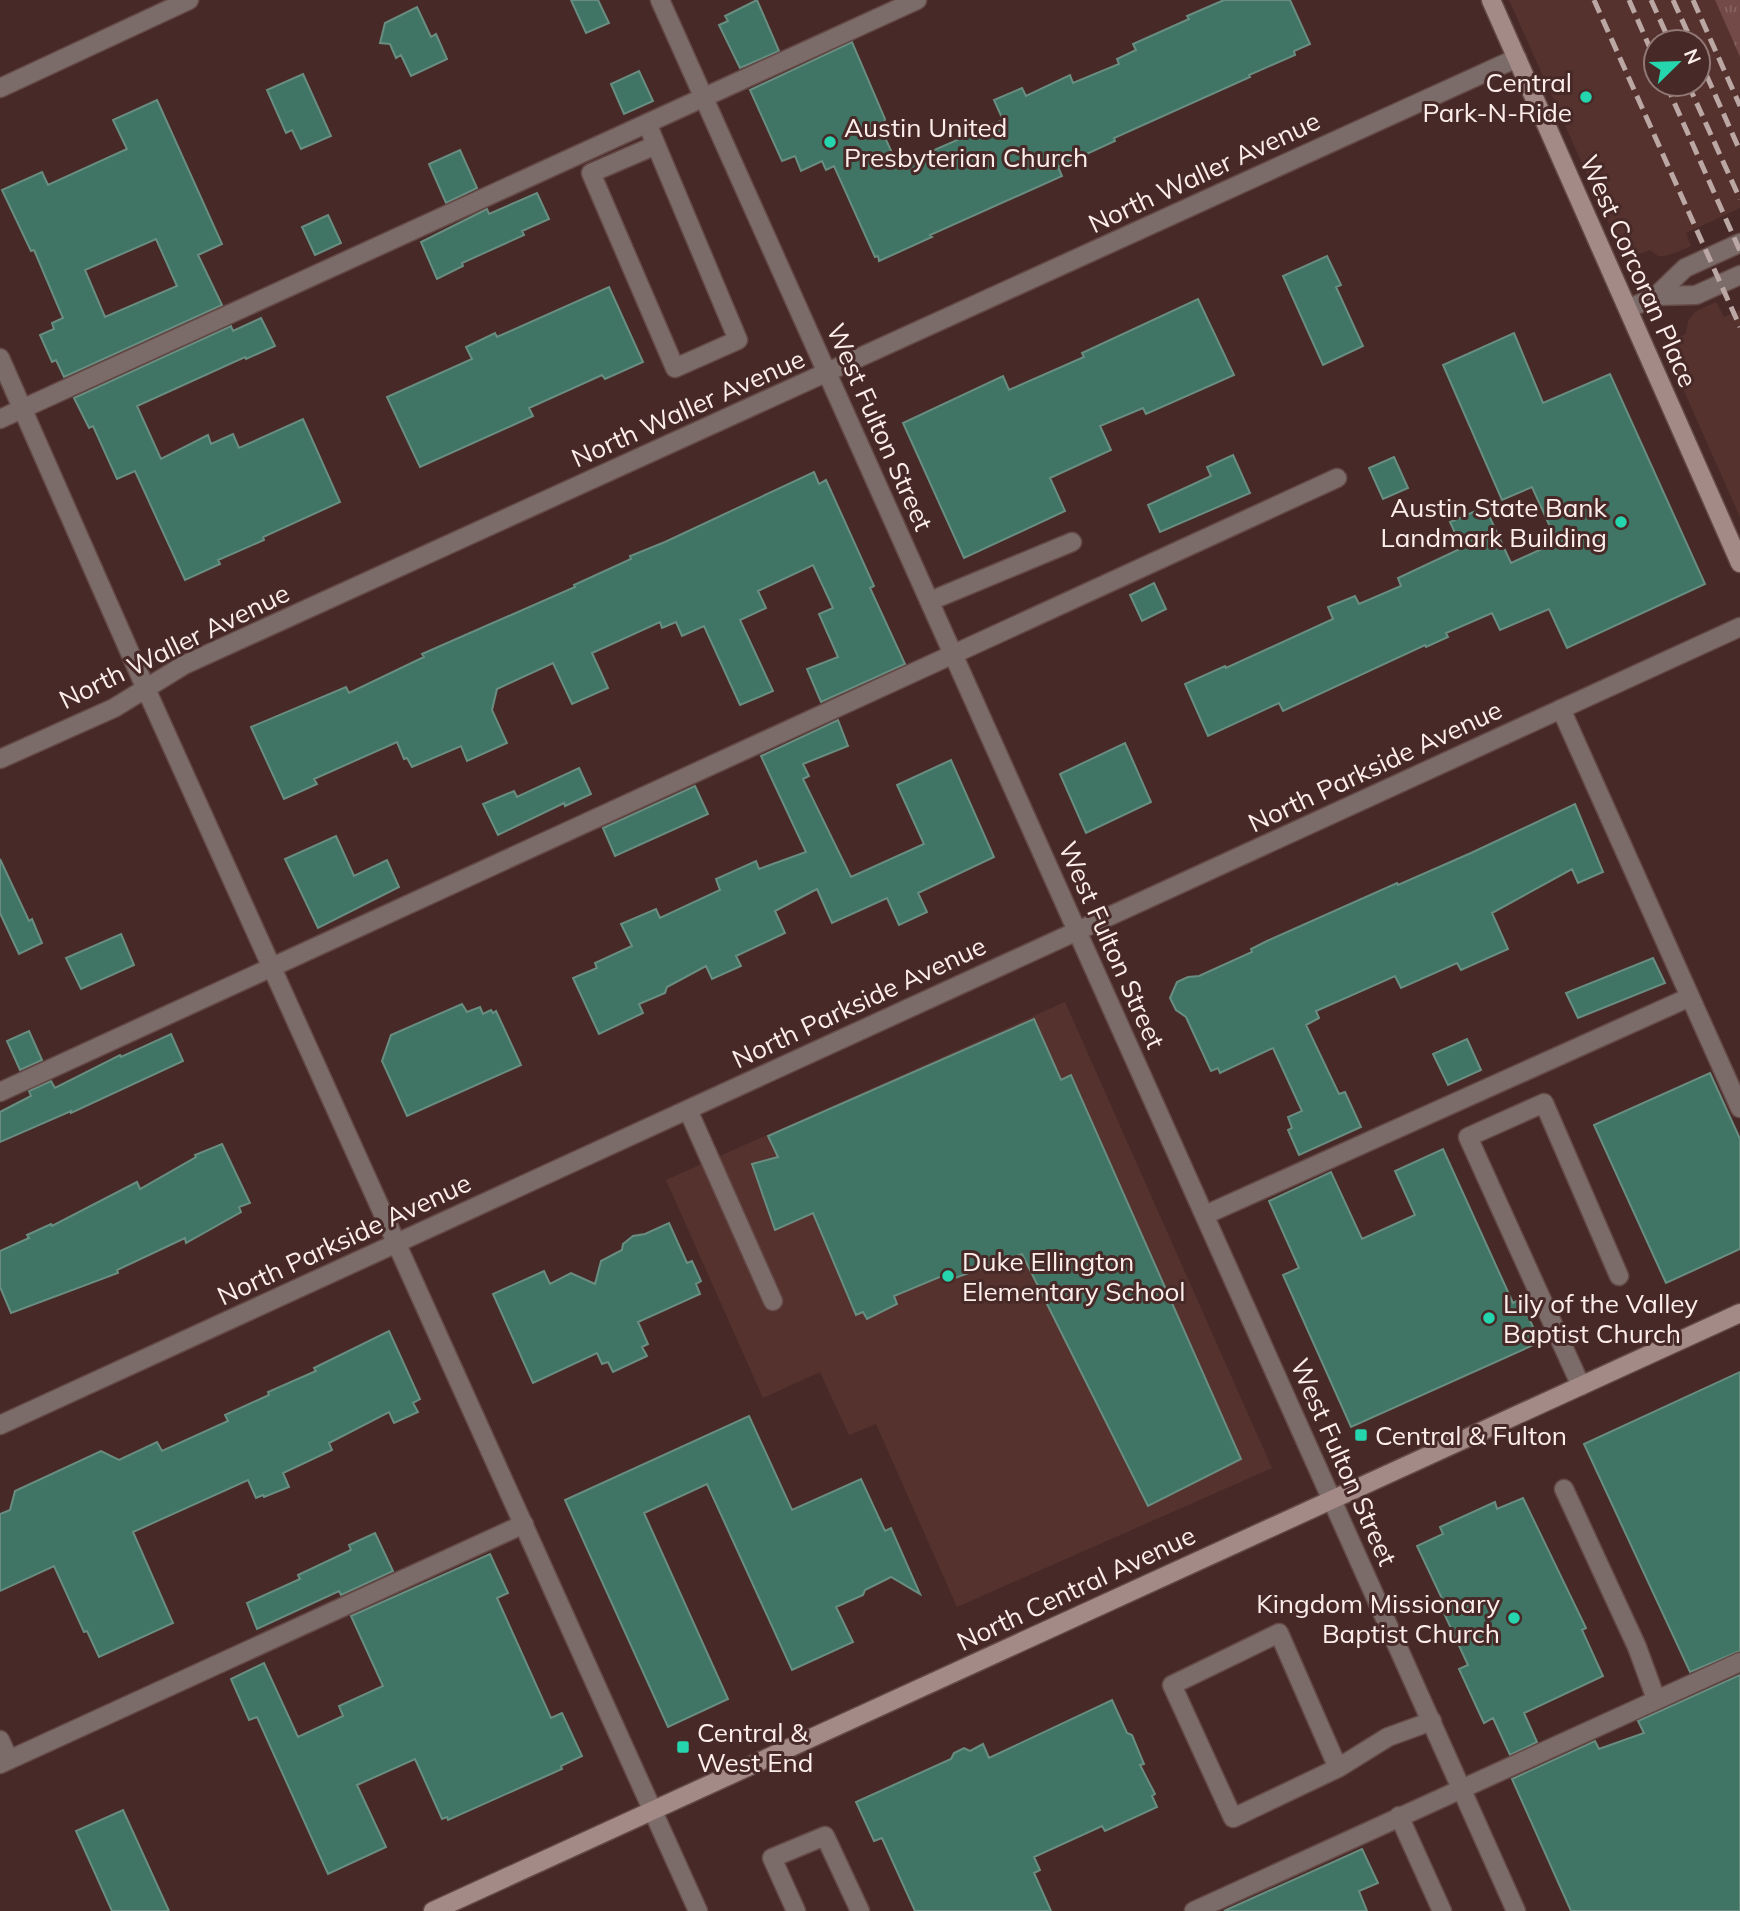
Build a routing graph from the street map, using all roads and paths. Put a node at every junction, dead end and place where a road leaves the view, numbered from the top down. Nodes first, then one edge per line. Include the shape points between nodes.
1 (189, 0) edge
2 (660, 0) edge
3 (917, 0) edge
4 (1491, 0) edge
5 (1517, 58) junction
6 (0, 88) edge
7 (703, 97) junction
8 (647, 123) junction
9 (656, 145) junction
10 (1740, 243) edge
11 (1740, 275) edge
12 (1656, 296) junction
13 (1628, 309) junction
14 (0, 358) edge
15 (827, 374) junction
16 (22, 409) junction
17 (0, 419) edge
18 (1337, 478) dead end
19 (1072, 542) dead end
20 (1740, 563) edge
21 (930, 601) junction
22 (1740, 627) edge
23 (954, 656) junction
24 (146, 689) junction
25 (1561, 709) junction
26 (0, 760) edge
27 (1077, 931) junction
28 (273, 968) junction
29 (1690, 997) junction
30 (0, 1092) edge
31 (1740, 1108) edge
32 (688, 1110) junction
33 (1205, 1216) junction
34 (398, 1243) junction
35 (1619, 1276) dead end
36 (773, 1301) dead end
37 (1740, 1313) edge
38 (1581, 1386) junction
39 (0, 1425) edge
40 (1564, 1489) dead end
41 (1332, 1500) junction
42 (524, 1524) junction
43 (1740, 1662) edge
44 (1656, 1699) junction
45 (1432, 1721) junction
46 (0, 1740) edge
47 (4, 1762) edge
48 (1338, 1768) junction
49 (1461, 1787) junction
50 (653, 1810) junction
51 (1399, 1816) junction
52 (433, 1911) edge
53 (698, 1911) edge
54 (796, 1911) edge
55 (860, 1911) edge
56 (1194, 1911) edge
57 (1442, 1911) edge
58 (1516, 1911) edge

1 - 6 street
2 - 7 street, West Fulton Street
3 - 7 street
4 - 5 street, West Corcoran Place
5 - 13 street, West Corcoran Place
5 - 15 street, North Waller Avenue
7 - 8 street
7 - 15 street, West Fulton Street
8 - 9 street
8 - 16 street
9 - 9 street via 738,341 675,368 591,173
10 - 12 street via 1685,268
11 - 12 street via 1696,295
12 - 13 street
13 - 20 street, West Corcoran Place
14 - 16 street
15 - 21 street, West Fulton Street
15 - 24 street, North Waller Avenue via 184,665
16 - 17 street
16 - 24 street
18 - 23 street
19 - 21 street
21 - 23 street, West Fulton Street
22 - 25 street, North Parkside Avenue
23 - 27 street, West Fulton Street
23 - 28 street
24 - 26 street, North Waller Avenue
24 - 28 street
25 - 27 street, North Parkside Avenue
25 - 29 street
27 - 32 street, North Parkside Avenue
27 - 33 street, West Fulton Street
28 - 30 street
28 - 34 street
29 - 31 street
29 - 33 street
32 - 34 street, North Parkside Avenue
32 - 36 street
33 - 41 street, West Fulton Street
34 - 39 street, North Parkside Avenue
34 - 42 street
35 - 38 street via 1544,1103 1468,1137
37 - 38 street, North Central Avenue
38 - 41 street, North Central Avenue
40 - 44 street
41 - 45 street, West Fulton Street
41 - 50 street, North Central Avenue
42 - 47 street
42 - 50 street
43 - 44 street
44 - 49 street
45 - 48 street via 1388,1737
45 - 49 street, West Fulton Street
46 - 47 street
48 - 48 street via 1233,1818 1172,1685 1279,1633
49 - 51 street
49 - 58 street, West Fulton Street
50 - 52 street, North Central Avenue
50 - 53 street
51 - 56 street
51 - 57 street
54 - 55 street via 772,1858 825,1836

